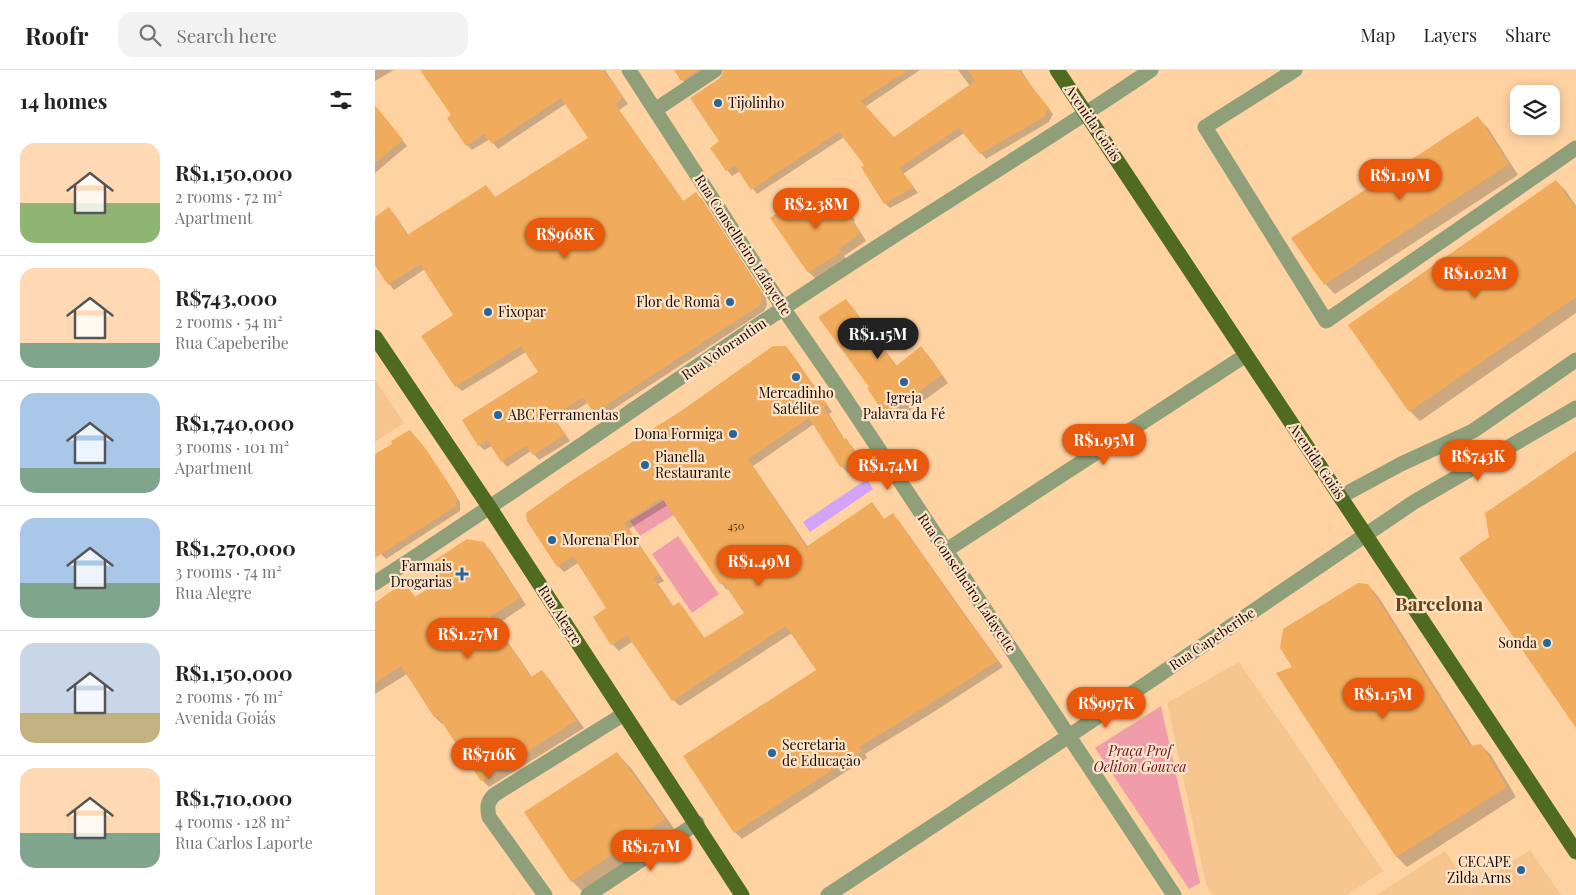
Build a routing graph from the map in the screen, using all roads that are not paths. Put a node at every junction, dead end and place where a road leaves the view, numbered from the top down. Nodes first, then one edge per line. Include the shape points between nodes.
1 (629, 70) edge
2 (715, 70) edge
3 (1057, 70) edge
4 (1151, 70) edge
5 (1295, 70) edge
6 (655, 110) junction
7 (1086, 114) junction
8 (1576, 148) edge
9 (783, 308) junction
10 (375, 337) edge
11 (1246, 355) junction
12 (1576, 360) edge
13 (1576, 408) edge
14 (1340, 496) junction
15 (490, 508) junction
16 (1365, 534) junction
17 (945, 551) junction
18 (375, 583) edge
19 (624, 714) junction
20 (1069, 736) junction
21 (697, 824) junction
22 (1576, 852) edge
23 (545, 895) edge
24 (588, 895) edge
25 (742, 895) edge
26 (828, 895) edge
27 (1174, 895) edge

1 - 6 street, Rua Conselheiro Lafayette
2 - 6 street
3 - 7 main road, Avenida Goiás
4 - 7 street, Rua Votorantim
5 - 8 street via 1205,127 1325,321
6 - 9 street, Rua Conselheiro Lafayette
7 - 9 street, Rua Votorantim
7 - 11 main road, Avenida Goiás
9 - 15 street, Rua Votorantim
9 - 17 street, Rua Conselheiro Lafayette
10 - 15 main road, Rua Alegre
11 - 14 main road, Avenida Goiás
11 - 17 street
12 - 14 street via 1473,431
13 - 16 street, Rua Capeberibe via 1413,502
14 - 16 main road, Avenida Goiás
15 - 18 street, Rua Votorantim
15 - 19 main road, Rua Alegre
16 - 20 street, Rua Capeberibe
16 - 22 main road, Avenida Goiás
17 - 20 street, Rua Conselheiro Lafayette
19 - 21 main road, Rua Alegre
19 - 23 street via 489,801 489,817
20 - 26 street, Rua Capeberibe
20 - 27 street, Rua Conselheiro Lafayette
21 - 24 street
21 - 25 main road, Rua Alegre

